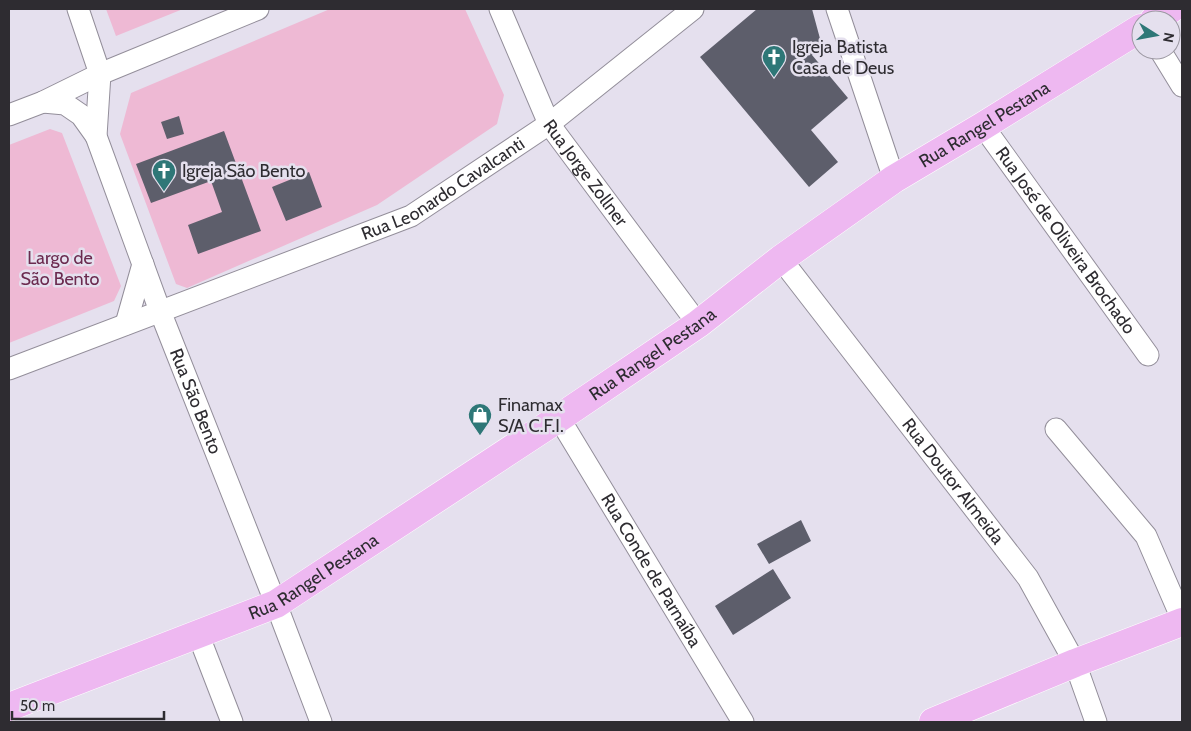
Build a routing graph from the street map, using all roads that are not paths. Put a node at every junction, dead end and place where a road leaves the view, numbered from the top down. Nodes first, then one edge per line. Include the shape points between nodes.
1 (78, 9) edge
2 (258, 9) edge
3 (500, 9) edge
4 (693, 9) edge
5 (837, 9) edge
6 (1131, 34) edge
7 (1166, 60) edge
8 (100, 74) junction
9 (1182, 86) edge
10 (43, 102) junction
11 (9, 115) edge
12 (549, 124) junction
13 (982, 126) junction
14 (96, 136) junction
15 (894, 179) junction
16 (781, 259) junction
17 (143, 264) junction
18 (160, 311) junction
19 (126, 324) junction
20 (698, 324) junction
21 (1148, 355) dead end
22 (9, 369) edge
23 (559, 418) junction
24 (1056, 429) dead end
25 (276, 604) junction
26 (1182, 621) edge
27 (198, 634) junction
28 (1074, 664) junction
29 (9, 707) edge
30 (232, 722) edge
31 (321, 722) edge
32 (743, 722) edge
33 (933, 722) edge
34 (1096, 722) edge

1 - 8 street
2 - 8 street
3 - 12 street, Rua Jorge Zollner
4 - 12 street, Rua Leonardo Cavalcanti
5 - 15 street
6 - 13 main road, Rua Rangel Pestana
7 - 9 street
8 - 10 street
8 - 14 street, Rua São Bento
10 - 11 street
10 - 14 street via 65,104 81,115
12 - 18 street, Rua Leonardo Cavalcanti via 410,216
12 - 20 street, Rua Jorge Zollner
13 - 15 main road, Rua Rangel Pestana
13 - 21 street, Rua José de Oliveira Brochado
14 - 17 street, Rua São Bento
15 - 16 main road, Rua Rangel Pestana
16 - 20 main road, Rua Rangel Pestana
16 - 28 street, Rua Doutor Almeida via 1028,578
17 - 18 street, Rua São Bento
17 - 19 street
18 - 19 street, Rua Leonardo Cavalcanti
18 - 25 street, Rua São Bento
19 - 22 street, Rua Leonardo Cavalcanti
20 - 23 main road, Rua Rangel Pestana
23 - 25 main road, Rua Rangel Pestana
23 - 32 street, Rua Conde de Parnaíba
24 - 26 street via 1146,536
25 - 27 main road, Rua Rangel Pestana
25 - 31 street, Rua São Bento
26 - 28 main road
27 - 29 main road, Rua Rangel Pestana
27 - 30 street
28 - 33 main road
28 - 34 street, Rua Doutor Almeida

